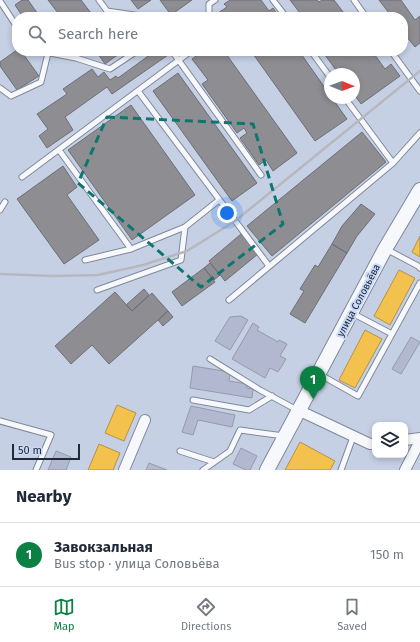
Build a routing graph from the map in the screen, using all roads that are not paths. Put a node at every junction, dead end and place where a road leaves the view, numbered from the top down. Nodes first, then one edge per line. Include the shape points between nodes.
1 (100, 0) edge
2 (215, 0) edge
3 (273, 0) edge
4 (354, 0) edge
5 (0, 2) edge
6 (114, 12) edge
7 (209, 12) edge
8 (282, 12) edge
9 (362, 12) edge
10 (12, 20) edge
11 (47, 56) edge
12 (65, 56) edge
13 (130, 56) edge
14 (175, 56) edge
15 (184, 56) edge
16 (315, 56) edge
17 (395, 56) edge
18 (178, 60) junction
19 (324, 69) edge
20 (0, 88) edge
21 (138, 91) junction
22 (420, 91) edge
23 (349, 104) edge
24 (420, 133) edge
25 (59, 150) junction
26 (393, 163) junction
27 (261, 175) dead end
28 (22, 177) dead end
29 (420, 190) edge
30 (219, 200) junction
31 (5, 202) dead end
32 (0, 210) edge
33 (185, 227) junction
34 (131, 249) junction
35 (386, 249) junction
36 (85, 260) dead end
37 (269, 266) junction
38 (420, 268) edge
39 (420, 283) edge
40 (97, 290) dead end
41 (229, 300) dead end
42 (351, 312) junction
43 (392, 334) junction
44 (210, 359) dead end
45 (318, 374) junction
46 (272, 396) junction
47 (193, 400) dead end
48 (298, 410) junction
49 (145, 420) dead end
50 (0, 421) edge
51 (284, 436) junction
52 (353, 437) junction
53 (420, 439) edge
54 (408, 440) edge
55 (372, 444) edge
56 (180, 451) dead end
57 (214, 462) junction
58 (36, 470) edge
59 (124, 470) edge
60 (203, 470) edge
61 (267, 470) edge
62 (341, 470) edge
63 (405, 470) edge

1 - 6 lane via 107,11
2 - 7 lane via 209,4
3 - 8 lane
4 - 9 lane
5 - 10 lane
11 - 20 lane via 41,82 11,96
12 - 13 lane via 110,69
14 - 18 lane
15 - 18 lane
16 - 19 lane
17 - 22 lane
18 - 21 lane
18 - 27 lane
21 - 25 lane
21 - 30 lane
23 - 26 lane
24 - 26 lane
25 - 28 lane
25 - 34 lane
26 - 37 lane
29 - 35 street, улица Соловьёва
30 - 33 lane
30 - 37 lane
31 - 32 lane
33 - 34 lane
33 - 40 lane via 181,260
34 - 36 lane
35 - 38 lane
35 - 42 street, улица Соловьёва
37 - 41 lane
39 - 43 lane
42 - 43 lane
42 - 45 street, улица Соловьёва
43 - 45 lane via 358,396
44 - 46 lane
45 - 48 street, улица Соловьёва
46 - 47 lane via 249,410
46 - 48 lane
48 - 51 street, улица Соловьёва
48 - 52 street
49 - 59 street
50 - 58 lane via 51,435
51 - 57 lane via 240,430 230,451
51 - 61 street, улица Соловьёва
52 - 55 street
52 - 62 lane
53 - 54 street
53 - 63 street
56 - 57 lane
57 - 60 lane

